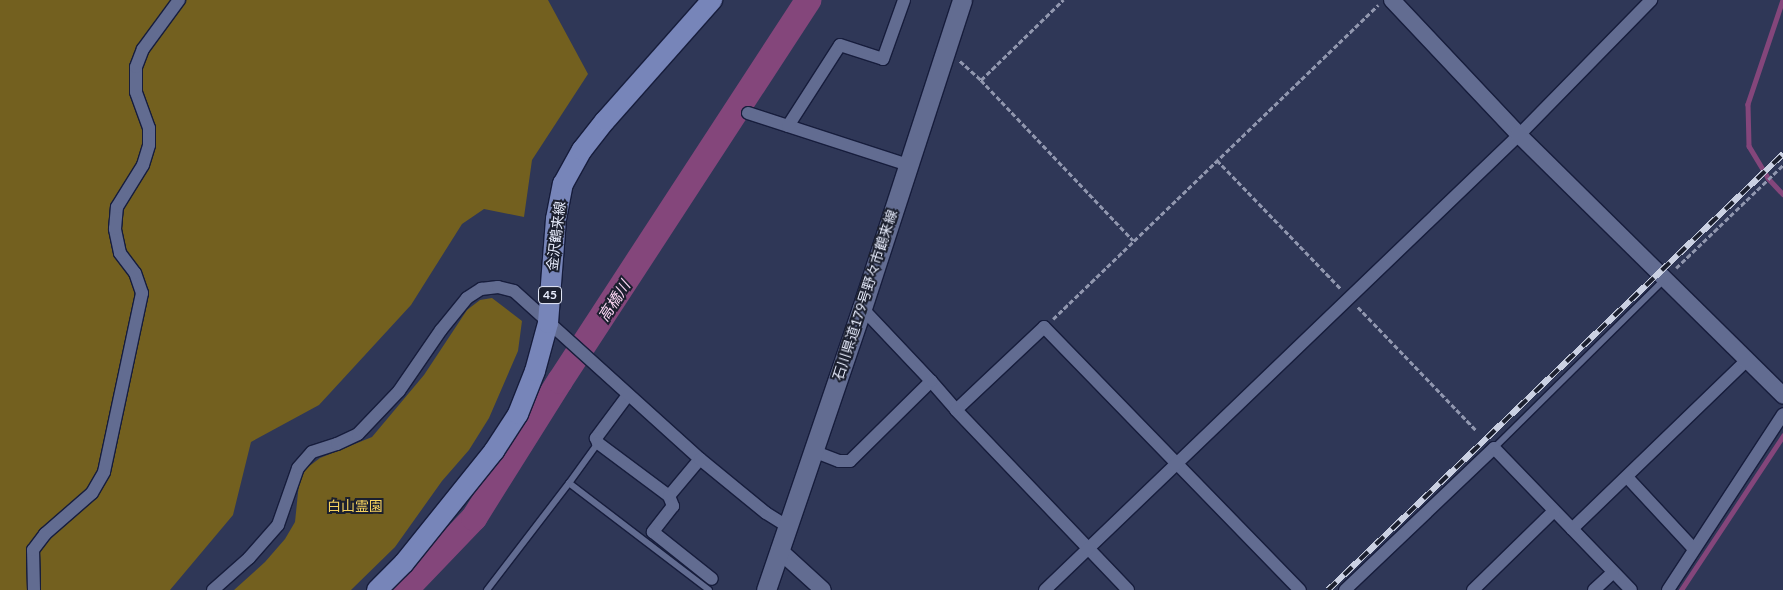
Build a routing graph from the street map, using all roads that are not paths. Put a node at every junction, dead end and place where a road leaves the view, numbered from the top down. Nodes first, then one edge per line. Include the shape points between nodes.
1 (179, 0) edge
2 (712, 0) edge
3 (904, 0) edge
4 (962, 0) edge
5 (1392, 0) edge
6 (1651, 0) edge
7 (748, 114) dead end
8 (788, 126) junction
9 (1519, 135) junction
10 (908, 165) junction
11 (1666, 278) junction
12 (862, 308) junction
13 (548, 323) junction
14 (1747, 360) junction
15 (931, 380) junction
16 (628, 395) junction
17 (1783, 395) edge
18 (956, 410) junction
19 (1783, 414) edge
20 (598, 443) junction
21 (1494, 448) junction
22 (813, 451) junction
23 (700, 459) junction
24 (1179, 463) junction
25 (1627, 477) junction
26 (569, 482) junction
27 (669, 496) junction
28 (1554, 511) junction
29 (788, 527) junction
30 (1572, 529) junction
31 (1089, 547) junction
32 (1694, 549) junction
33 (779, 550) junction
34 (1613, 572) junction
35 (710, 584) edge
36 (34, 590) edge
37 (213, 590) edge
38 (377, 590) edge
39 (487, 590) edge
40 (766, 590) edge
41 (824, 590) edge
42 (1045, 590) edge
43 (1128, 590) edge
44 (1300, 590) edge
45 (1345, 590) edge
46 (1473, 590) edge
47 (1594, 590) edge
48 (1631, 590) edge
49 (1668, 590) edge

1 - 36 street via 143,48 136,67 136,92 149,128 149,145 143,164 117,207 115,229 120,253 135,272 142,293 104,472 92,493 44,534 33,550
2 - 13 main road, 金沢鶴来線 / 45 via 605,121 582,150 564,184 556,219
3 - 8 street via 883,59 840,45
4 - 10 main road, 石川県道179号野々市鶴来線
5 - 9 street
6 - 9 street
7 - 8 street
8 - 10 street
9 - 11 street
9 - 24 street
10 - 12 main road, 石川県道179号野々市鶴来線
11 - 14 street
11 - 21 lane
12 - 15 street
12 - 22 main road, 石川県道179号野々市鶴来線
13 - 16 street
13 - 37 street via 514,291 498,287 481,289 467,298 376,418 358,434 312,452 298,468 278,525 249,558
13 - 38 main road, 金沢鶴来線 / 45 via 535,371 518,414 494,451 404,563
14 - 17 street
14 - 25 street
15 - 18 street
15 - 22 street via 850,461 839,461
16 - 20 street via 596,438
16 - 23 street
18 - 24 street via 1044,327
18 - 31 street
19 - 32 street
20 - 26 lane
20 - 27 street
21 - 28 street
21 - 45 street
22 - 29 main road, 石川県道179号野々市鶴来線
23 - 27 street
23 - 29 street
24 - 31 street
24 - 44 street
25 - 30 street
25 - 32 street
26 - 35 lane
26 - 39 lane
27 - 35 street via 673,506 653,532
28 - 30 street
28 - 46 street
29 - 33 main road, 石川県道179号野々市鶴来線
30 - 34 street
31 - 42 street
31 - 43 street
32 - 49 street
33 - 40 main road, 石川県道179号野々市鶴来線
33 - 41 street
34 - 47 street
34 - 48 street

